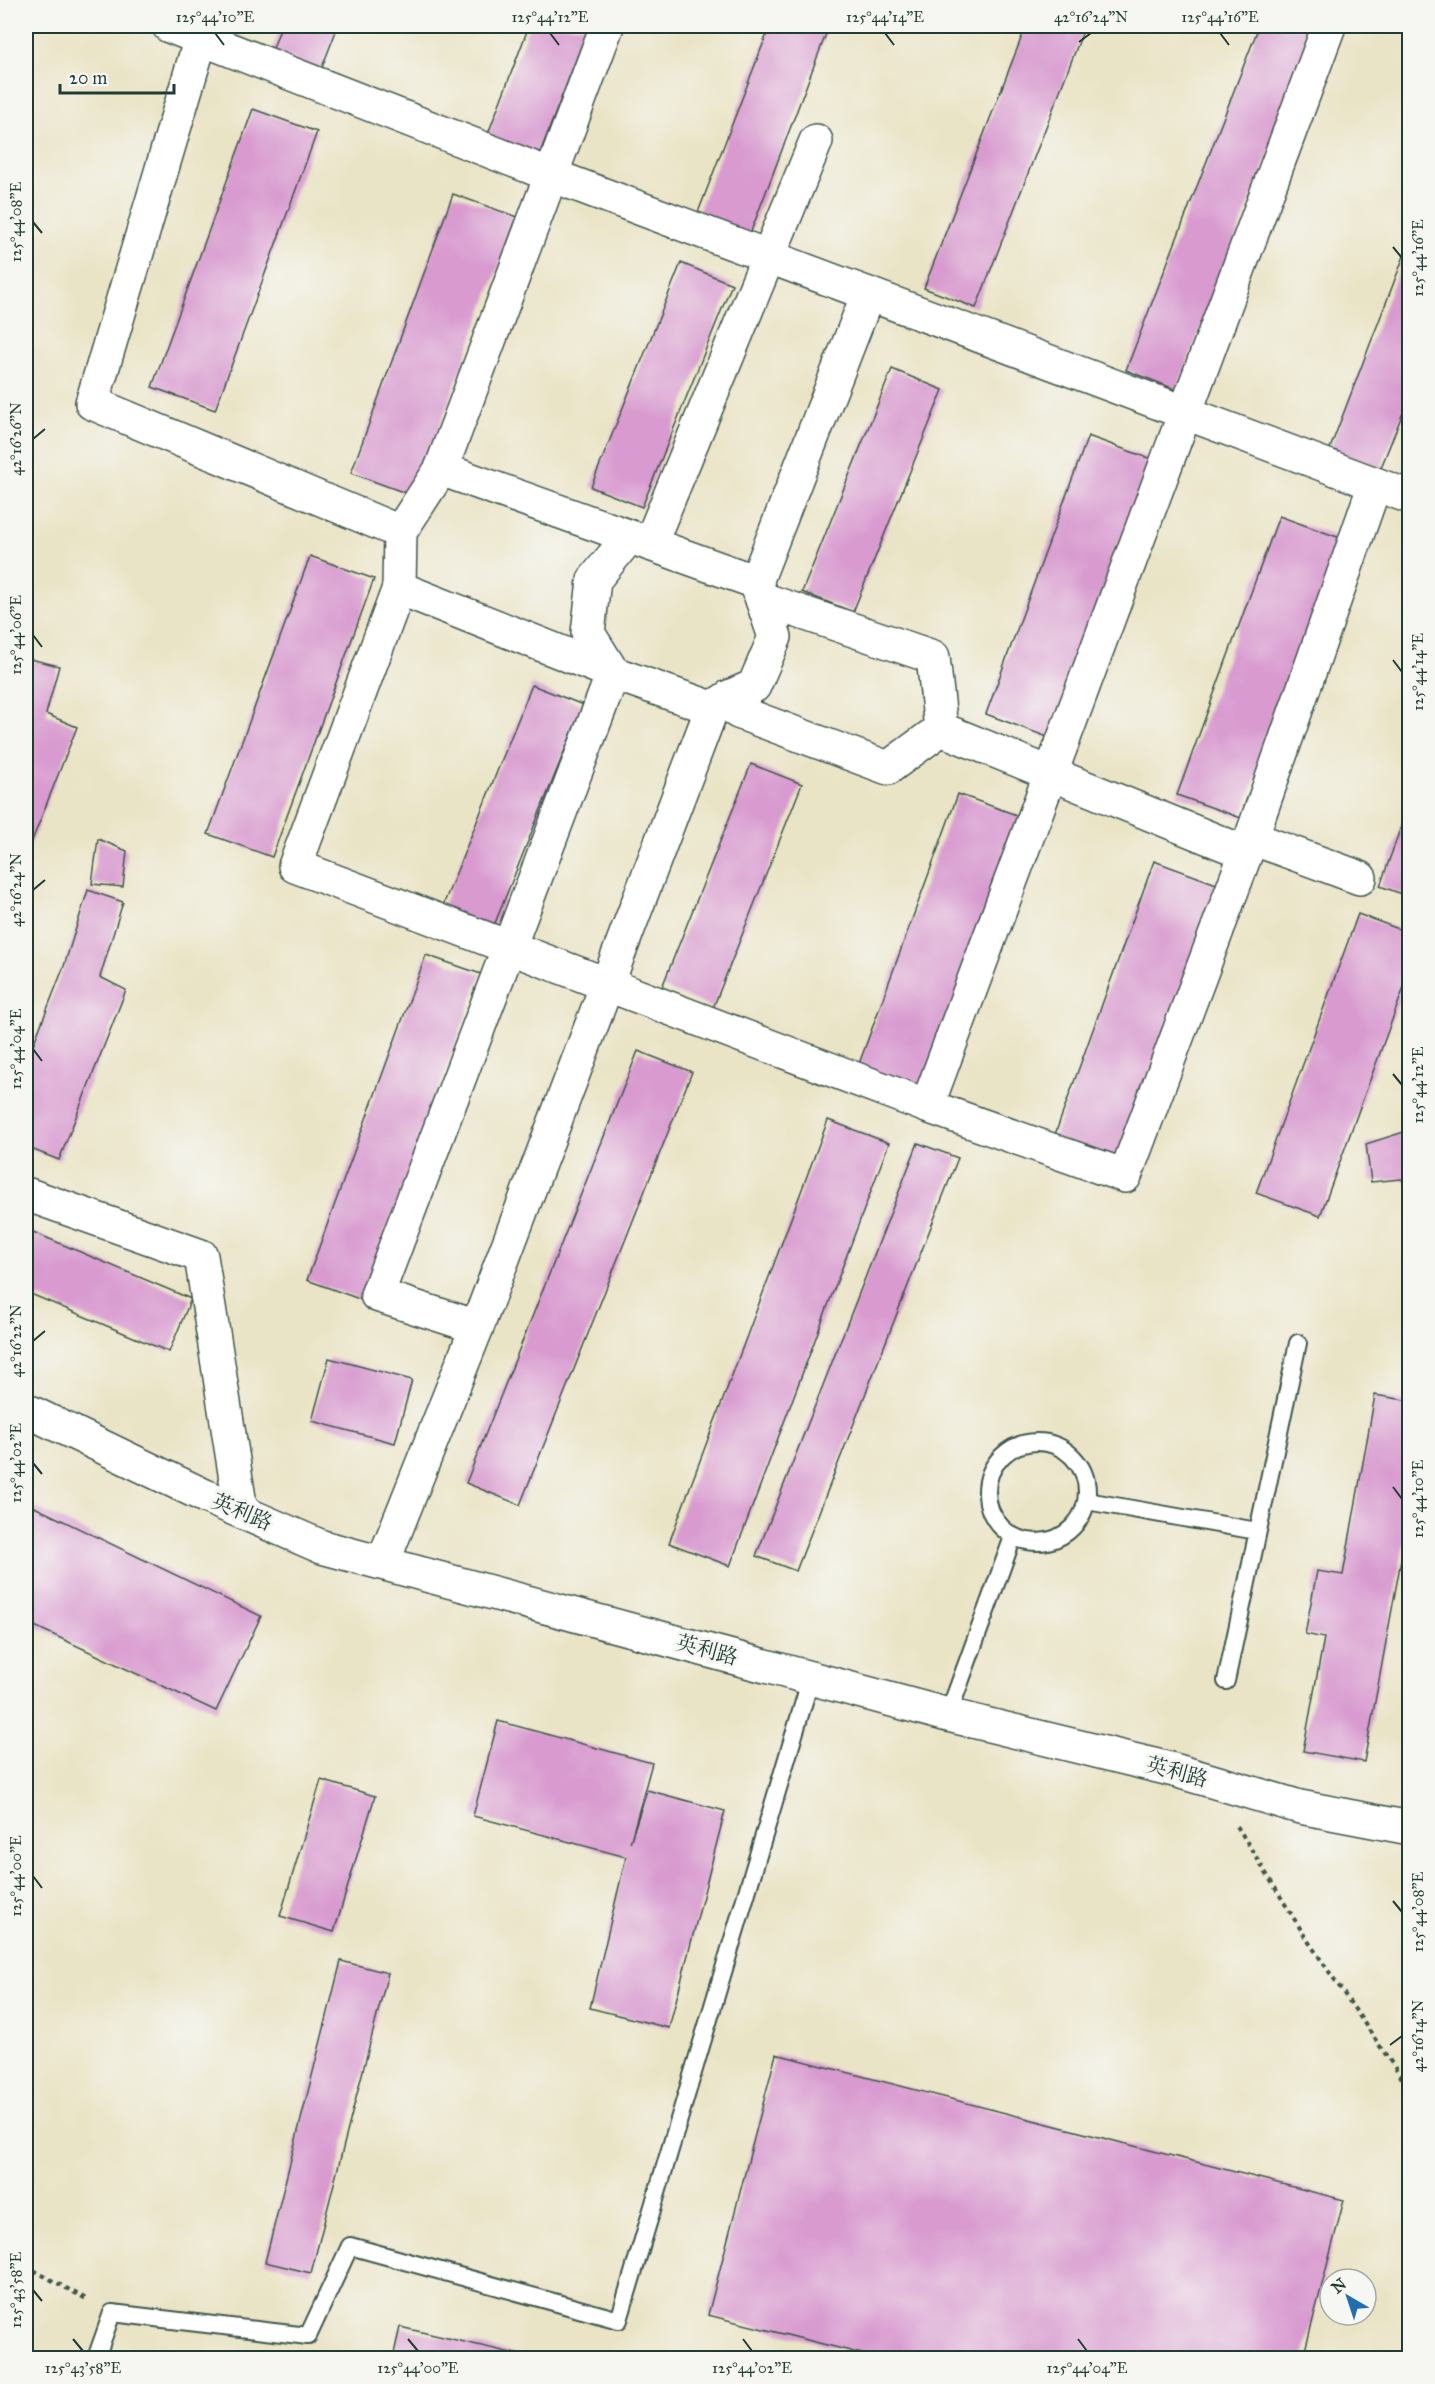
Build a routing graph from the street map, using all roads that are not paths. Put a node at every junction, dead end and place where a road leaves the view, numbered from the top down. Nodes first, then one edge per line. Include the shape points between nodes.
1 (169, 26) edge
2 (607, 26) edge
3 (1329, 26) edge
4 (201, 38) junction
5 (816, 141) dead end
6 (551, 175) junction
7 (768, 256) junction
8 (868, 294) junction
9 (1185, 413) junction
10 (441, 469) junction
11 (1375, 484) junction
12 (1410, 497) edge
13 (400, 532) junction
14 (640, 541) junction
15 (399, 588) junction
16 (759, 591) junction
17 (613, 673) junction
18 (721, 702) junction
19 (941, 729) junction
20 (1051, 774) junction
21 (1249, 845) junction
22 (1360, 878) dead end
23 (509, 947) junction
24 (606, 984) junction
25 (927, 1107) junction
26 (26, 1194) edge
27 (477, 1327) junction
28 (1298, 1343) dead end
29 (26, 1410) edge
30 (1087, 1501) junction
31 (241, 1512) junction
32 (1257, 1531) junction
33 (1013, 1537) junction
34 (383, 1562) junction
35 (811, 1678) junction
36 (1226, 1681) dead end
37 (948, 1715) junction
38 (1410, 1828) edge
39 (96, 2358) edge

1 - 4 street
2 - 6 street
3 - 9 street
4 - 6 street
4 - 13 street via 92,403
5 - 7 street
6 - 7 street
6 - 10 street
7 - 8 street
7 - 14 street
8 - 9 street
8 - 16 street
9 - 11 street
9 - 20 street
10 - 13 street
10 - 14 street
11 - 12 street
11 - 21 street
13 - 15 street
14 - 16 street
14 - 17 street via 594,580 588,633
15 - 17 street
15 - 23 street via 295,866
16 - 18 street via 775,637 754,686
16 - 19 street via 933,657
17 - 18 street
17 - 23 street
18 - 19 street via 738,712 888,768
18 - 24 street
19 - 20 street
20 - 21 street
20 - 25 street
21 - 22 street
21 - 25 street via 1125,1176
23 - 24 street
23 - 27 street via 377,1295
24 - 25 street
24 - 27 street
26 - 31 street via 201,1256
27 - 34 street
28 - 32 lane
29 - 31 street, 英利路
30 - 32 lane
30 - 33 lane via 1077,1522 1059,1538 1036,1543
30 - 33 lane via 1086,1478 1074,1457 1056,1445 1034,1441 1013,1448 997,1462 987,1482 987,1504 997,1523
31 - 34 street, 英利路 via 322,1547
32 - 36 lane
33 - 37 lane
34 - 35 street, 英利路
35 - 37 street, 英利路
35 - 39 lane via 619,2320 350,2246 308,2336 112,2313
37 - 38 street, 英利路 via 1209,1780 1300,1807

